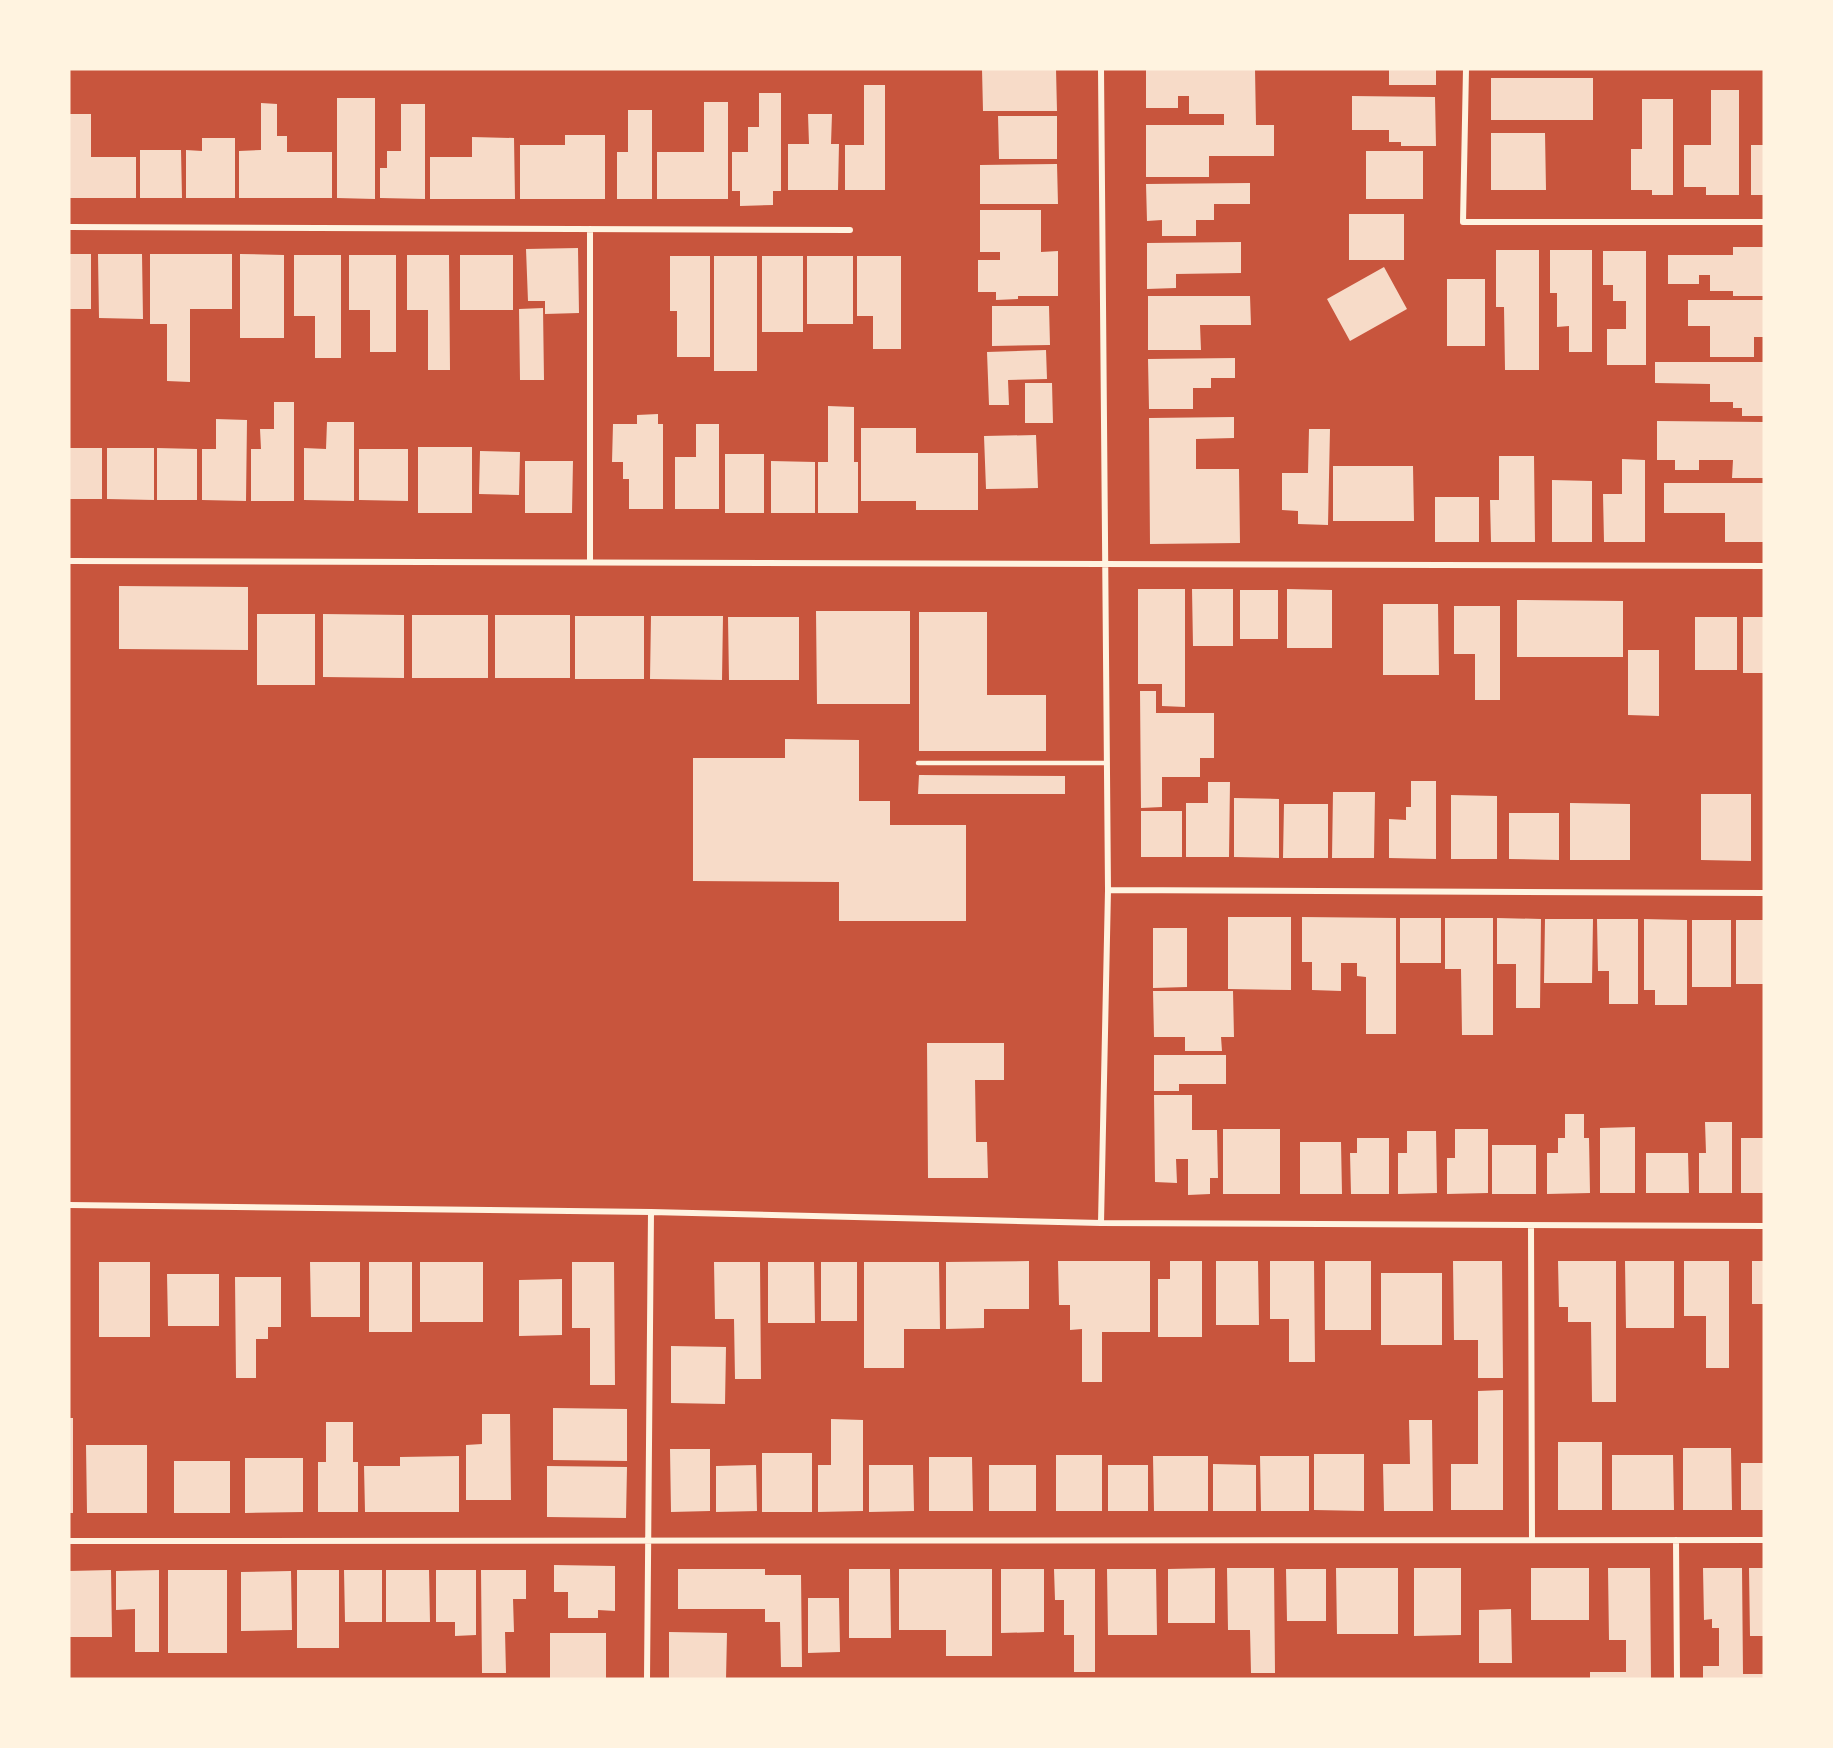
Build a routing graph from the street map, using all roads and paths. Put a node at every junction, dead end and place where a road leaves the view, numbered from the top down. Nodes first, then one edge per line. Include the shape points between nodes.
1 (1101, 69) edge
2 (1466, 69) edge
3 (1764, 222) edge
4 (69, 227) edge
5 (590, 229) junction
6 (850, 230) dead end
7 (69, 561) edge
8 (590, 562) junction
9 (1106, 565) junction
10 (1764, 566) edge
11 (918, 763) dead end
12 (1107, 763) junction
13 (1108, 890) junction
14 (1764, 893) edge
15 (69, 1205) edge
16 (651, 1212) junction
17 (1101, 1223) junction
18 (1531, 1226) junction
19 (1764, 1226) edge
20 (648, 1540) junction
21 (1532, 1540) junction
22 (1676, 1540) junction
23 (1764, 1540) edge
24 (69, 1541) edge
25 (647, 1679) edge
26 (1677, 1679) edge

1 - 9 street
2 - 3 street via 1463,222
4 - 5 street
5 - 6 street
5 - 8 street
7 - 8 street
8 - 9 street
9 - 10 street
9 - 12 street
11 - 12 lane
12 - 13 street
13 - 14 street
13 - 17 street
15 - 16 street
16 - 17 street
16 - 20 street
17 - 18 street
18 - 19 street
18 - 21 street
20 - 21 street
20 - 24 street
20 - 25 street
21 - 22 street
22 - 23 street
22 - 26 street

